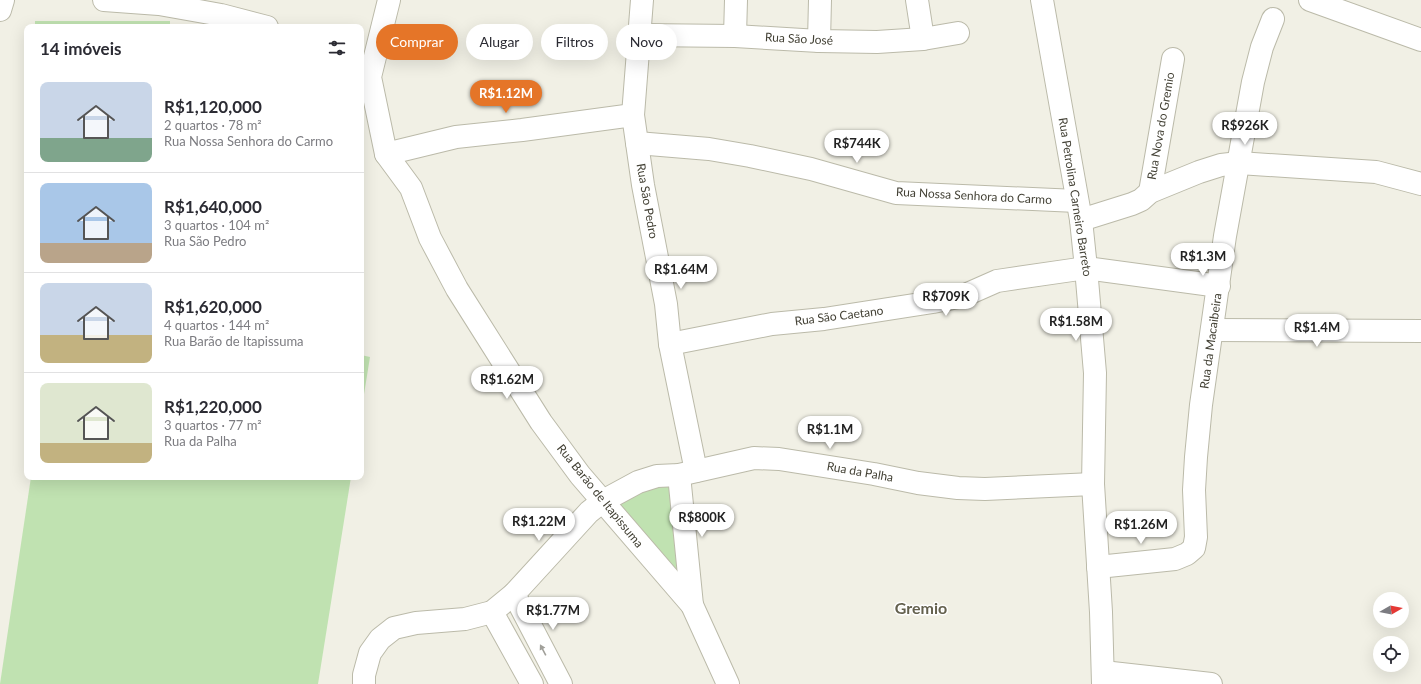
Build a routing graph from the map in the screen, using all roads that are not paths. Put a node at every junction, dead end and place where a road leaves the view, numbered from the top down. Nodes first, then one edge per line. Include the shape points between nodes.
1 (3, 0) edge
2 (104, 0) edge
3 (389, 0) edge
4 (642, 0) edge
5 (736, 0) edge
6 (820, 0) edge
7 (917, 0) edge
8 (1042, 0) edge
9 (1310, 0) edge
10 (0, 10) edge
11 (1272, 19) dead end
12 (255, 24) edge
13 (641, 24) edge
14 (958, 33) dead end
15 (677, 35) edge
16 (735, 36) junction
17 (923, 39) junction
18 (1421, 40) edge
19 (819, 41) junction
20 (1173, 59) dead end
21 (638, 60) edge
22 (365, 74) edge
23 (633, 115) junction
24 (637, 143) junction
25 (386, 154) junction
26 (1239, 163) junction
27 (1421, 184) edge
28 (1150, 192) junction
29 (1079, 211) junction
30 (1086, 268) junction
31 (1219, 286) junction
32 (1212, 330) junction
33 (1421, 331) edge
34 (670, 344) junction
35 (687, 473) junction
36 (1093, 484) junction
37 (596, 507) junction
38 (1098, 566) junction
39 (514, 594) junction
40 (692, 605) junction
41 (492, 612) junction
42 (1103, 678) edge
43 (364, 684) edge
44 (532, 684) edge
45 (561, 684) edge
46 (728, 684) edge
47 (1211, 684) edge

1 - 10 street
2 - 12 street via 159,4
3 - 22 street
4 - 13 street, Rua São Pedro
5 - 16 street
6 - 19 street
7 - 17 street
8 - 29 street, Rua Petrolina Carneiro Barreto
9 - 18 street
11 - 26 street, Rua da Macaibeira via 1253,82
14 - 17 street, Rua São José
15 - 16 street, Rua São José
16 - 19 street, Rua São José
17 - 19 street, Rua São José via 877,42
20 - 28 street, Rua Nova do Gremio
21 - 23 street, Rua São Pedro
22 - 25 street, Rua Barão de Itapissuma
23 - 24 street, Rua São Pedro
23 - 25 street via 456,137
24 - 29 street, Rua Nossa Senhora do Carmo via 709,149 750,156 811,169 896,193
24 - 34 street, Rua São Pedro via 642,185 666,304
25 - 37 street, Rua Barão de Itapissuma via 411,188 430,238 457,288 541,422 580,475
26 - 27 street, Rua Nossa Senhora do Carmo via 1376,172
26 - 28 street, Rua Nossa Senhora do Carmo via 1199,172
26 - 31 street, Rua da Macaibeira via 1225,236
28 - 29 street, Rua Nossa Senhora do Carmo via 1142,200 1132,204
29 - 30 street, Rua Petrolina Carneiro Barreto
30 - 31 street, Rua São Caetano
30 - 34 street, Rua São Caetano via 1004,280 963,296 933,302 772,324
30 - 36 street, Rua Petrolina Carneiro Barreto via 1096,373
31 - 32 street, Rua da Macaibeira
32 - 33 street
32 - 38 street, Rua da Macaibeira via 1196,457 1194,548 1175,559
34 - 35 street, Rua São Pedro
35 - 36 street, Rua da Palha via 754,458 779,459 958,488
35 - 37 street, Rua da Palha via 657,476 638,482
35 - 40 street, Rua São Pedro
36 - 38 street, Rua Petrolina Carneiro Barreto
37 - 39 street, Rua da Palha
37 - 40 street, Rua Barão de Itapissuma
38 - 42 street, Rua Petrolina Carneiro Barreto
39 - 41 street, Rua da Palha
45 -> 39 street
40 - 46 street, Rua Barão de Itapissuma
41 - 43 street via 465,619 416,623 394,628 380,639 370,653
41 - 44 street
42 - 47 street

